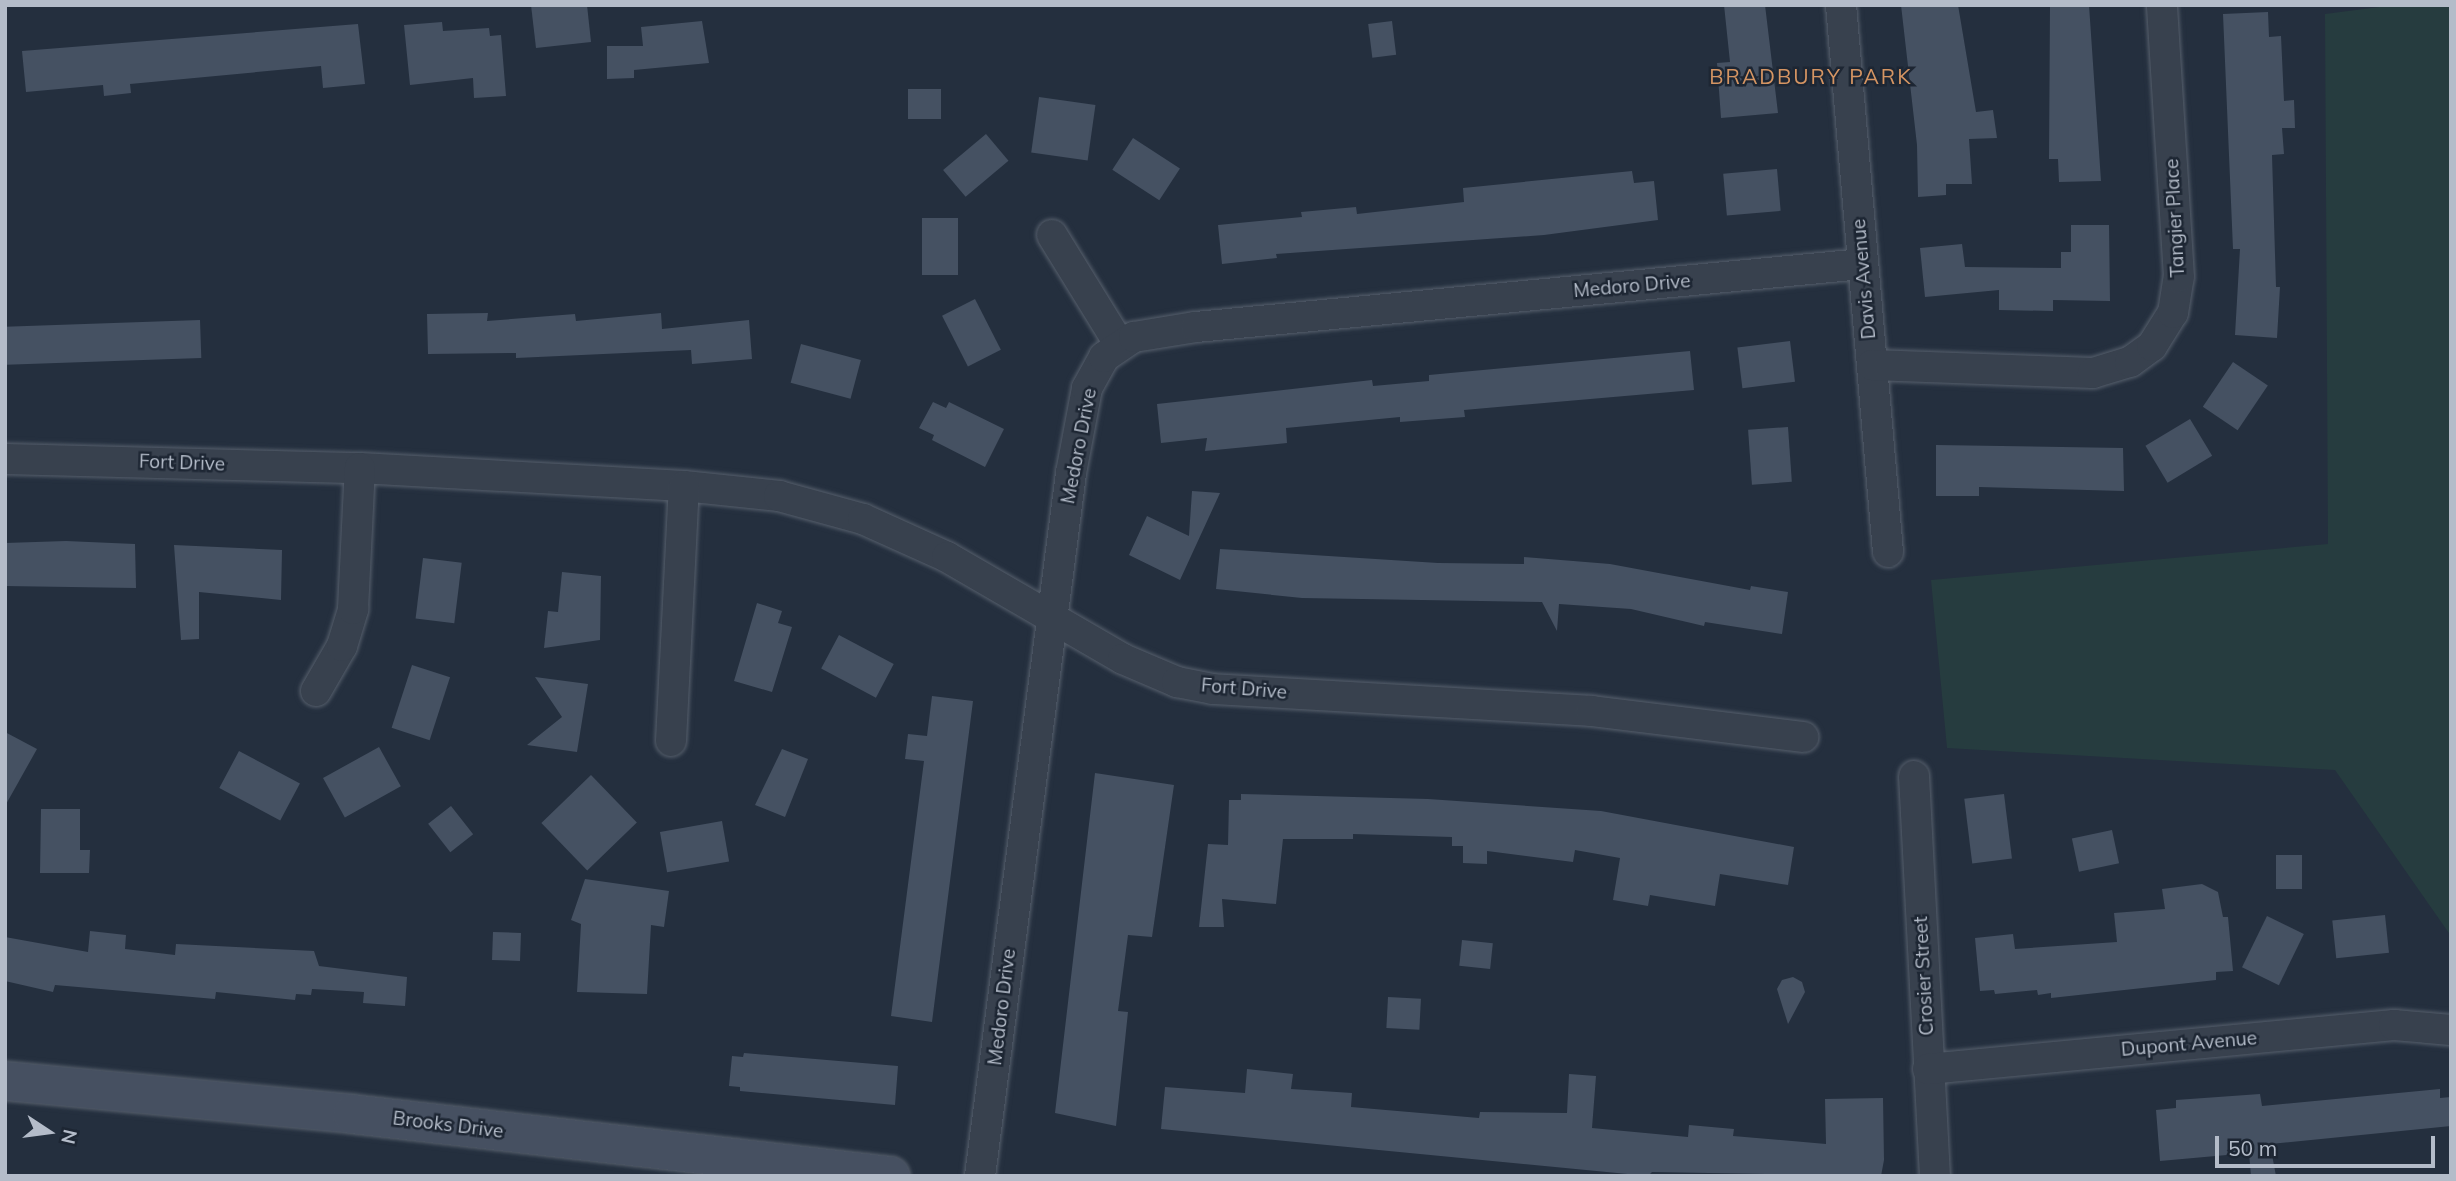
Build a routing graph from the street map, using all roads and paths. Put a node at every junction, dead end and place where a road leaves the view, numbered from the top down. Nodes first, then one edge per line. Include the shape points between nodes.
1 (1841, 5) edge
2 (2162, 5) edge
3 (1052, 235) dead end
4 (1863, 264) junction
5 (1120, 345) junction
6 (1872, 365) junction
7 (5, 459) edge
8 (360, 468) junction
9 (684, 486) junction
10 (1888, 552) dead end
11 (1052, 619) junction
12 (316, 691) dead end
13 (1803, 737) dead end
14 (671, 741) dead end
15 (1914, 776) dead end
16 (2451, 1030) edge
17 (1928, 1069) junction
18 (5, 1081) edge
19 (890, 1176) edge
20 (980, 1176) edge
21 (1935, 1176) edge

1 - 4 street, Davis Avenue
2 - 6 street, Tangier Place via 2179,277 2173,313 2152,346 2117,368 2093,373
3 - 5 street
4 - 5 street, Medoro Drive via 1196,327 1135,337
4 - 6 street, Davis Avenue
5 - 11 street, Medoro Drive via 1104,357 1087,388
6 - 10 street, Davis Avenue
7 - 8 street, Fort Drive
8 - 9 street, Fort Drive
8 - 12 street via 353,609 342,646
9 - 11 street, Fort Drive via 779,496 863,519 947,557
9 - 14 street
11 - 13 street, Fort Drive via 1151,673 1212,689 1591,711
11 - 20 street, Medoro Drive
15 - 17 street, Crosier Street
16 - 17 street, Dupont Avenue via 2394,1025
17 - 21 street, Crosier Street
18 - 19 street, Brooks Drive via 352,1114

